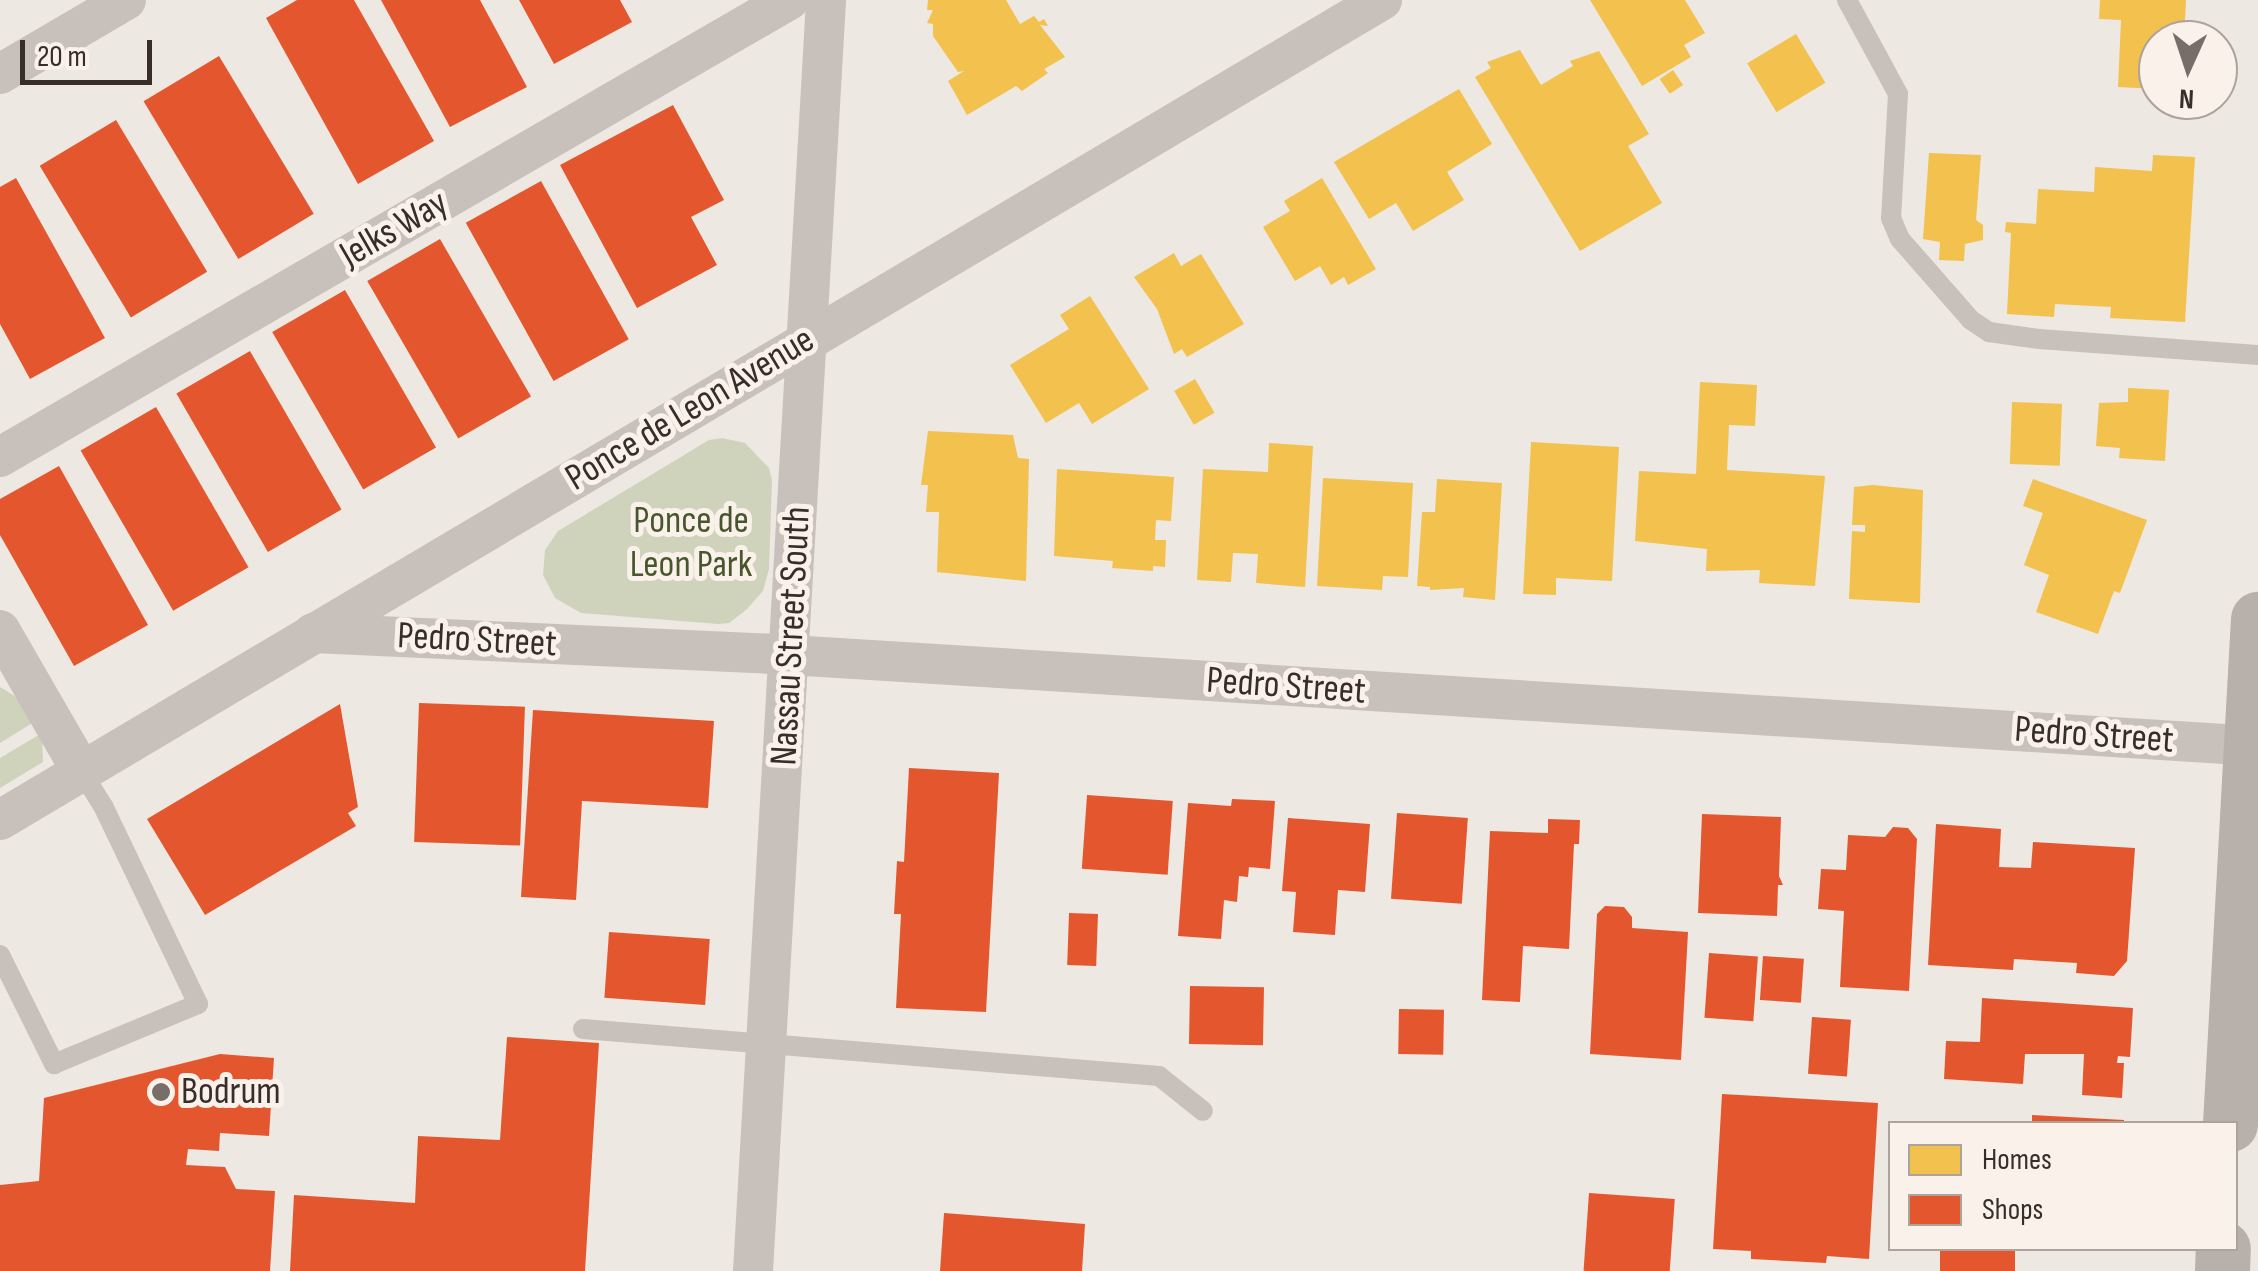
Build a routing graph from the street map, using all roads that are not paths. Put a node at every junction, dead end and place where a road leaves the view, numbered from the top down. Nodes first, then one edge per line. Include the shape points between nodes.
1 (125, 0) edge
2 (789, 0) edge
3 (826, 0) edge
4 (1382, 0) edge
5 (1847, 0) edge
6 (0, 74) edge
7 (809, 338) junction
8 (2258, 355) edge
9 (0, 457) edge
10 (2258, 619) edge
11 (0, 630) edge
12 (313, 632) junction
13 (790, 655) junction
14 (2255, 745) edge
15 (82, 772) junction
16 (0, 820) edge
17 (0, 955) edge
18 (584, 1029) dead end
19 (767, 1044) junction
20 (1203, 1110) dead end
21 (2230, 1121) edge
22 (753, 1271) edge

1 - 6 street
2 - 9 street, Jelks Way
3 - 7 street, Nassau Street South
4 - 7 street, Ponce de Leon Avenue
5 - 8 lane via 1898,94 1891,218 1900,240 1971,320 1989,332 2039,340
7 - 12 street, Ponce de Leon Avenue
7 - 13 street, Nassau Street South
10 - 14 street
11 - 15 street
12 - 13 street, Pedro Street
12 - 15 street, Ponce de Leon Avenue
13 - 14 street, Pedro Street
13 - 19 street, Nassau Street South
14 - 21 street
15 - 16 street, Ponce de Leon Avenue
15 - 17 lane via 198,1004 54,1064
18 - 19 lane
19 - 20 lane via 1160,1076
19 - 22 street, Nassau Street South

